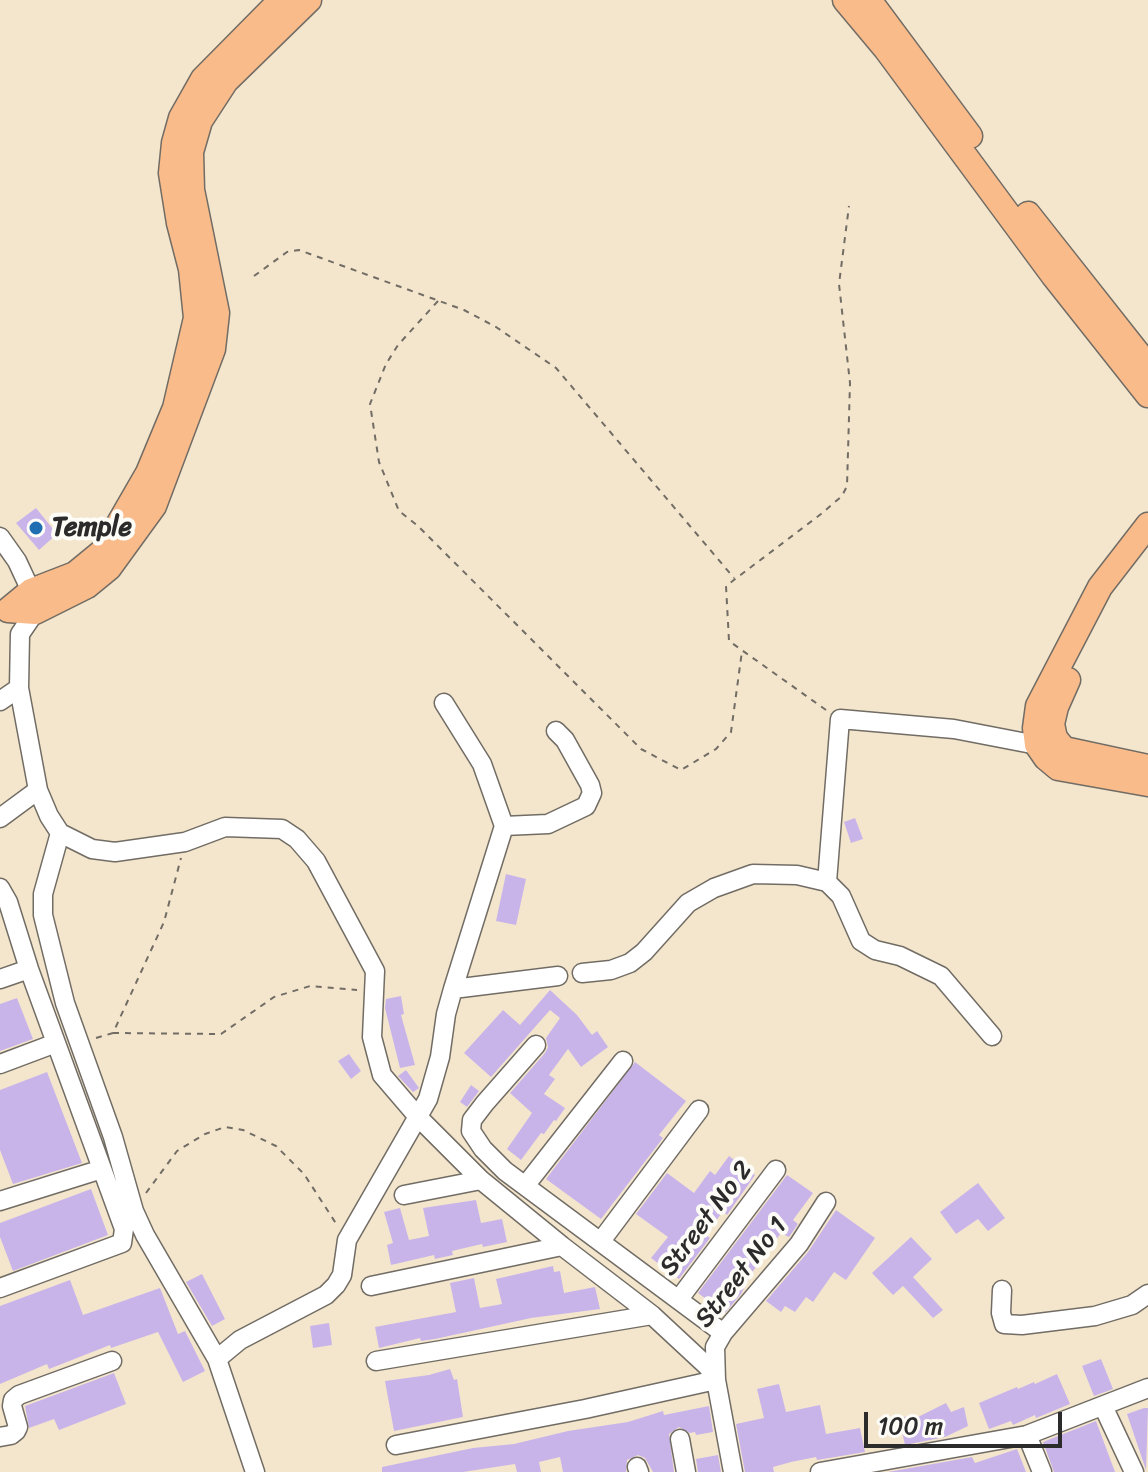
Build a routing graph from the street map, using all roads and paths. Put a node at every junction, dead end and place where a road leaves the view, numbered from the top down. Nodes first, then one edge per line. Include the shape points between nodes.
1 (281, 0) edge
2 (309, 0) edge
3 (845, 0) edge
4 (869, 0) edge
5 (849, 206) dead end
6 (254, 276) dead end
7 (438, 301) junction
8 (1148, 366) edge
9 (1148, 395) edge
10 (1148, 525) edge
11 (0, 537) edge
12 (1148, 550) edge
13 (735, 579) junction
14 (33, 601) junction
15 (4, 612) edge
16 (742, 651) junction
17 (19, 688) junction
18 (0, 701) edge
19 (444, 703) dead end
20 (840, 719) junction
21 (556, 731) dead end
22 (1037, 745) junction
23 (1148, 767) edge
24 (1148, 784) edge
25 (38, 790) junction
26 (0, 818) edge
27 (504, 826) junction
28 (60, 833) junction
29 (185, 842) junction
30 (827, 882) junction
31 (0, 888) edge
32 (29, 969) junction
33 (582, 973) dead end
34 (558, 976) dead end
35 (0, 979) edge
36 (453, 989) junction
37 (375, 992) junction
38 (113, 1033) junction
39 (992, 1036) dead end
40 (56, 1043) junction
41 (80, 1043) junction
42 (536, 1045) dead end
43 (623, 1061) dead end
44 (0, 1064) edge
45 (699, 1110) dead end
46 (418, 1117) junction
47 (102, 1169) junction
48 (776, 1170) dead end
49 (481, 1180) junction
50 (525, 1186) junction
51 (404, 1195) dead end
52 (0, 1201) edge
53 (826, 1202) dead end
54 (134, 1211) junction
55 (347, 1240) junction
56 (601, 1241) junction
57 (562, 1246) junction
58 (371, 1286) dead end
59 (0, 1288) edge
60 (1002, 1290) dead end
61 (1148, 1294) edge
62 (679, 1299) junction
63 (652, 1315) junction
64 (723, 1333) junction
65 (217, 1359) junction
66 (112, 1361) dead end
67 (376, 1361) dead end
68 (716, 1380) junction
69 (1148, 1388) edge
70 (1103, 1406) junction
71 (1027, 1435) junction
72 (0, 1437) edge
73 (680, 1439) dead end
74 (396, 1445) dead end
75 (255, 1472) edge
76 (686, 1472) edge
77 (733, 1472) edge
78 (820, 1472) edge
79 (1042, 1472) edge
80 (1134, 1472) edge

1 - 14 main road via 203,79 174,143 171,173 196,318 175,408 159,447 103,551
2 - 14 main road via 226,81 200,121 191,152 192,190 217,313 213,349 154,506 109,568 87,586
3 - 9 main road
4 - 8 main road
5 - 13 path via 839,284 850,383 847,486 821,514
6 - 7 path via 287,252 299,250
7 - 13 path via 496,327 556,368
7 - 16 path via 398,345 370,404 379,462 399,511 641,749 681,770 716,749 731,732
10 - 22 main road via 1100,587 1038,706
11 - 14 street via 17,561
12 - 23 main road via 1101,615 1052,724 1064,749
13 - 16 path via 726,586 729,641
14 - 15 main road
14 - 17 street via 20,634
16 - 20 path
17 - 18 street
17 - 25 street
19 - 27 street via 482,764
20 - 22 street via 954,729
20 - 30 street
21 - 27 street via 590,785 586,806 548,824
22 - 24 main road via 1058,768
25 - 26 street
25 - 28 street
27 - 36 street
28 - 29 street via 92,849 115,852
28 - 41 street via 43,894 43,915
29 - 37 street via 225,827 282,829 297,839 316,861 375,971
29 - 38 path via 164,922
30 - 33 street via 753,874 714,888 688,903 630,963
30 - 39 street via 841,896 861,941 941,976
31 - 32 street
32 - 35 street
32 - 40 street
34 - 36 street
36 - 46 street via 440,1057
37 - 38 path via 310,986 274,997 221,1034
37 - 46 street via 372,1037 382,1075
38 - 41 path
40 - 44 street
40 - 47 street
41 - 54 street
42 - 50 street via 472,1120 471,1131 483,1149
43 - 50 street
45 - 56 street
46 - 49 street
46 - 55 street
47 - 52 street
47 - 59 street via 124,1229 122,1243
48 - 62 street, Street No 2
49 - 51 street
49 - 57 street
50 - 56 street
53 - 64 street, Street No 1 via 799,1244
54 - 55 path via 177,1151 225,1127 276,1146 304,1174
54 - 65 street
55 - 65 street via 342,1275 326,1295 240,1340
56 - 62 street
57 - 58 street
57 - 63 street
60 - 61 street via 1004,1324 1022,1325 1095,1316 1132,1305
62 - 64 street
63 - 67 street
63 - 68 street
64 - 68 street, Street No 1 via 715,1347
65 - 75 street
66 - 72 street via 19,1395 12,1406 18,1427
68 - 74 street
68 - 77 street, Street No 1
69 - 70 street
70 - 71 street
70 - 80 street
71 - 78 street
71 - 79 street
73 - 76 street

